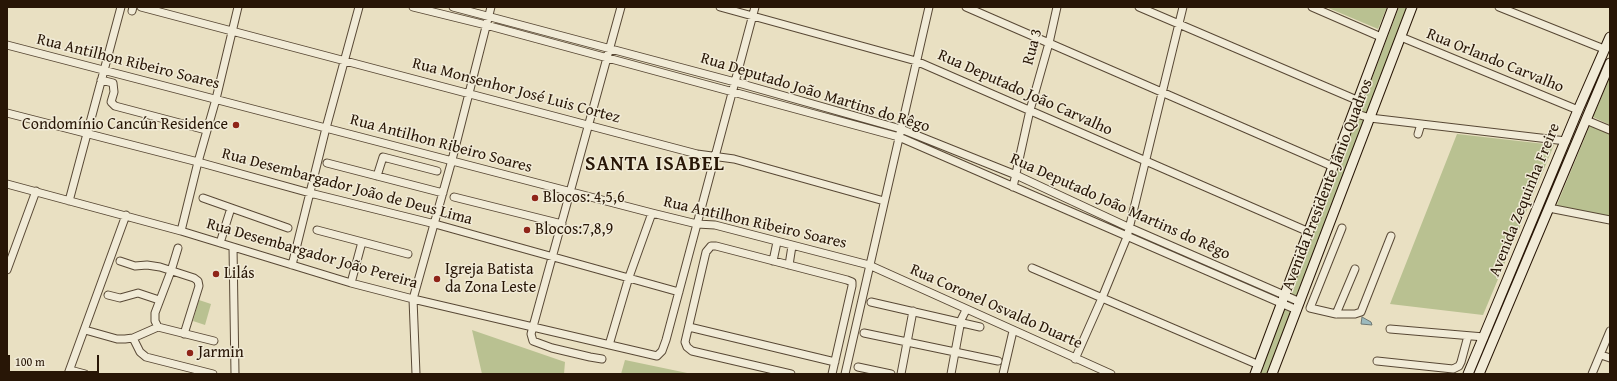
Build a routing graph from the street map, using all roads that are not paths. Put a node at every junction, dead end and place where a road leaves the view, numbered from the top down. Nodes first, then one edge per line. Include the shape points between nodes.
1 (121, 7) edge
2 (141, 7) edge
3 (238, 7) edge
4 (359, 7) edge
5 (413, 7) edge
6 (453, 7) edge
7 (491, 7) edge
8 (621, 7) edge
9 (720, 7) edge
10 (755, 7) edge
11 (929, 7) edge
12 (966, 7) edge
13 (1058, 7) edge
14 (1139, 7) edge
15 (1183, 7) edge
16 (1312, 7) edge
17 (1393, 7) edge
18 (1412, 7) edge
19 (1500, 7) edge
20 (753, 15) junction
21 (489, 16) junction
22 (486, 25) junction
23 (1179, 25) junction
24 (232, 31) junction
25 (1381, 37) junction
26 (1400, 37) junction
27 (1610, 37) edge
28 (1049, 43) junction
29 (7, 45) edge
30 (610, 49) junction
31 (1604, 49) junction
32 (607, 57) junction
33 (346, 60) junction
34 (916, 61) junction
35 (1610, 63) edge
36 (103, 71) junction
37 (101, 80) junction
38 (735, 82) junction
39 (733, 92) junction
40 (1163, 92) junction
41 (468, 93) junction
42 (216, 99) junction
43 (1359, 101) junction
44 (1030, 110) junction
45 (1578, 110) junction
46 (7, 113) edge
47 (1354, 113) junction
48 (1370, 118) junction
49 (1586, 120) junction
50 (1407, 122) junction
51 (1421, 124) junction
52 (589, 125) junction
53 (326, 128) junction
54 (901, 129) junction
55 (206, 130) junction
56 (1404, 130) dead end
57 (1610, 130) edge
58 (88, 134) junction
59 (1418, 134) dead end
60 (899, 137) junction
61 (1566, 141) junction
62 (715, 157) junction
63 (452, 160) junction
64 (198, 162) junction
65 (1146, 162) junction
66 (327, 163) dead end
67 (1334, 167) junction
68 (437, 171) dead end
69 (378, 176) junction
70 (1016, 176) junction
71 (7, 184) edge
72 (1013, 186) junction
73 (36, 191) junction
74 (570, 192) junction
75 (310, 193) junction
76 (443, 193) junction
77 (454, 197) dead end
78 (203, 198) dead end
79 (884, 200) junction
80 (69, 201) junction
81 (231, 208) junction
82 (1549, 208) junction
83 (652, 213) junction
84 (126, 215) junction
85 (1610, 220) edge
86 (435, 224) junction
87 (562, 224) junction
88 (697, 224) junction
89 (288, 228) dead end
90 (1130, 228) junction
91 (1342, 228) dead end
92 (317, 230) dead end
93 (181, 231) junction
94 (1309, 232) junction
95 (1391, 236) dead end
96 (1127, 237) junction
97 (362, 242) junction
98 (777, 242) junction
99 (220, 243) junction
100 (792, 246) junction
101 (233, 247) junction
102 (178, 248) dead end
103 (408, 254) dead end
104 (552, 257) junction
105 (120, 261) dead end
106 (773, 261) junction
107 (292, 265) junction
108 (789, 265) junction
109 (869, 265) junction
110 (1032, 268) dead end
111 (1355, 269) dead end
112 (7, 270) edge
113 (171, 271) junction
114 (629, 277) junction
115 (351, 283) junction
116 (679, 292) junction
117 (108, 295) dead end
118 (1102, 298) junction
119 (413, 299) junction
120 (159, 300) junction
121 (1284, 300) junction
122 (872, 302) dead end
123 (1298, 306) junction
124 (1310, 308) junction
125 (966, 310) junction
126 (913, 311) junction
127 (1336, 314) junction
128 (1493, 317) junction
129 (961, 321) junction
130 (1502, 321) junction
131 (532, 327) junction
132 (689, 327) junction
133 (980, 327) dead end
134 (158, 328) junction
135 (1390, 329) dead end
136 (85, 330) junction
137 (1013, 331) junction
138 (1610, 331) edge
139 (864, 333) dead end
140 (184, 334) junction
141 (1486, 334) junction
142 (1497, 334) junction
143 (1468, 336) junction
144 (133, 338) junction
145 (214, 341) dead end
146 (908, 342) junction
147 (610, 345) junction
148 (955, 352) junction
149 (1601, 355) junction
150 (602, 358) dead end
151 (1610, 358) edge
152 (1075, 359) junction
153 (998, 361) dead end
154 (1377, 361) dead end
155 (835, 362) junction
156 (1259, 365) junction
157 (858, 367) dead end
158 (69, 372) edge
159 (85, 374) edge
160 (213, 374) edge
161 (235, 374) edge
162 (416, 374) edge
163 (791, 374) edge
164 (832, 374) edge
165 (845, 374) edge
166 (891, 374) edge
167 (901, 374) edge
168 (952, 374) edge
169 (1003, 374) edge
170 (1111, 374) edge
171 (1255, 374) edge
172 (1272, 374) edge
173 (1468, 374) edge
174 (1480, 374) edge
175 (1592, 374) edge

1 - 36 street
2 - 24 street, Rua Monsenhor José Luis Cortez
3 - 24 street
4 - 33 street
5 - 22 street, Rua Deputado João Martins do Rêgo
6 - 21 street, Rua Deputado João Martins do Rêgo
7 - 21 street
8 - 30 street
9 - 20 street, Rua Deputado João Carvalho
10 - 20 street
11 - 34 street
12 - 28 street
13 - 28 street, Rua 3
14 - 23 street
15 - 23 street
16 - 25 street
17 - 25 street, Avenida Presidente Jânio Quadros
18 - 26 street, Avenida Presidente Jânio Quadros
19 - 31 street
20 - 34 street, Rua Deputado João Carvalho
20 - 38 street
21 - 22 street
21 - 30 street, Rua Deputado João Martins do Rêgo
22 - 32 street, Rua Deputado João Martins do Rêgo
22 - 41 street
23 - 40 street
23 - 43 street
24 - 33 street, Rua Monsenhor José Luis Cortez
24 - 42 street
25 - 43 street, Avenida Presidente Jânio Quadros
26 - 45 street, Rua Orlando Carvalho
26 - 48 street, Avenida Presidente Jânio Quadros
27 - 31 street, Avenida Zequinha Freire
28 - 40 street
28 - 44 street, Rua 3
29 - 36 street, Rua Antilhon Ribeiro Soares
30 - 32 street
30 - 38 street, Rua Deputado João Martins do Rêgo
31 - 45 street, Avenida Zequinha Freire
32 - 39 street, Rua Deputado João Martins do Rêgo
32 - 52 street
33 - 41 street, Rua Monsenhor José Luis Cortez
33 - 53 street
34 - 44 street, Rua Deputado João Carvalho
34 - 54 street
35 - 49 street, Avenida Zequinha Freire
36 - 37 street
36 - 42 street, Rua Antilhon Ribeiro Soares
37 - 55 street via 113,84 111,102 115,106
37 - 58 street
38 - 39 street
38 - 54 street, Rua Deputado João Martins do Rêgo
39 - 60 street, Rua Deputado João Martins do Rêgo
39 - 62 street
40 - 65 street
40 - 67 street
41 - 52 street, Rua Monsenhor José Luis Cortez
41 - 63 street
42 - 53 street, Rua Antilhon Ribeiro Soares
42 - 55 street
43 - 47 street, Avenida Presidente Jânio Quadros
44 - 65 street, Rua Deputado João Carvalho
44 - 70 street, Rua 3
45 - 49 street via 1580,116
45 - 61 street, Avenida Zequinha Freire
46 - 58 street, Rua Desembargador João de Deus Lima
47 - 48 street
47 - 67 street, Avenida Presidente Jânio Quadros
48 - 50 street
48 - 123 street, Avenida Presidente Jânio Quadros
49 - 57 street
49 - 82 street, Avenida Zequinha Freire
50 - 51 street
50 - 56 street
51 - 59 street
51 - 61 street
52 - 62 street, Rua Monsenhor José Luis Cortez
52 - 74 street
53 - 63 street, Rua Antilhon Ribeiro Soares
53 - 75 street
54 - 60 street
54 - 70 street, Rua Deputado João Martins do Rêgo
55 - 64 street
58 - 64 street, Rua Desembargador João de Deus Lima
58 - 80 street
60 - 72 street, Rua Deputado João Martins do Rêgo
60 - 79 street
61 - 128 street, Avenida Zequinha Freire
62 - 79 street, Rua Monsenhor José Luis Cortez
62 - 88 street
63 - 74 street, Rua Antilhon Ribeiro Soares
63 - 76 street
64 - 75 street, Rua Desembargador João de Deus Lima
64 - 93 street
65 - 90 street
65 - 94 street, Rua Deputado João Carvalho
66 - 69 street
67 - 94 street, Avenida Presidente Jânio Quadros
68 - 69 street via 383,157
69 - 76 street
70 - 72 street, Rua 3
70 - 90 street, Rua Deputado João Martins do Rêgo
71 - 73 street, Rua Desembargador João Pereira
72 - 96 street, Rua Deputado João Martins do Rêgo
73 - 80 street, Rua Desembargador João Pereira
73 - 112 street
74 - 83 street, Rua Antilhon Ribeiro Soares
74 - 87 street
75 - 86 street, Rua Desembargador João de Deus Lima
75 - 107 street
76 - 86 street
77 - 87 street
78 - 81 street
79 - 109 street
80 - 84 street, Rua Desembargador João Pereira
81 - 89 street
81 - 99 street
82 - 85 street
82 - 130 street, Avenida Zequinha Freire
83 - 88 street, Rua Antilhon Ribeiro Soares
83 - 114 street
84 - 93 street, Rua Desembargador João Pereira
84 - 136 street
86 - 104 street, Rua Desembargador João de Deus Lima
86 - 119 street
87 - 104 street
88 - 98 street, Rua Antilhon Ribeiro Soares via 715,225
88 - 116 street
90 - 96 street
90 - 121 street, Rua Deputado João Martins do Rêgo
91 - 124 street
92 - 97 street
93 - 99 street, Rua Desembargador João Pereira
94 - 121 street, Avenida Presidente Jânio Quadros
95 - 127 street, Rua Deputado João Martins do Rêgo via 1362,310 1355,314
96 - 118 street
96 - 121 street, Rua Deputado João Martins do Rêgo
97 - 103 street
97 - 115 street
98 - 100 street, Rua Antilhon Ribeiro Soares
98 - 106 street
99 - 101 street, Rua Desembargador João Pereira
100 - 108 street
100 - 109 street, Rua Antilhon Ribeiro Soares
101 - 107 street, Rua Desembargador João Pereira
101 - 161 street
102 - 113 street
104 - 114 street, Rua Desembargador João de Deus Lima
104 - 131 street
105 - 113 street via 135,266 152,266
106 - 108 street
106 - 132 street via 711,246 706,252
107 - 115 street, Rua Desembargador João Pereira
108 - 155 street via 852,282
109 - 125 street, Rua Coronel Osvaldo Duarte
109 - 165 street
110 - 118 street
111 - 127 street
113 - 120 street
113 - 140 street via 194,278 199,283
114 - 116 street, Rua Desembargador João de Deus Lima
114 - 147 street
115 - 119 street, Rua Desembargador João Pereira
116 - 147 street, Rua Desembargador João Pereira via 661,353 657,356
117 - 120 street via 120,298 138,293
118 - 152 street
118 - 156 street
119 - 131 street, Rua Desembargador João Pereira
119 - 162 street
120 - 134 street via 155,316
121 - 123 street, Rua Deputado João Martins do Rêgo
121 - 156 street, Avenida Presidente Jânio Quadros
122 - 126 street
123 - 124 street, Rua Deputado João Martins do Rêgo
123 - 172 street, Avenida Presidente Jânio Quadros
124 - 127 street, Rua Deputado João Martins do Rêgo
125 - 129 street
125 - 137 street, Rua Coronel Osvaldo Duarte
126 - 129 street
126 - 146 street
128 - 130 street
128 - 141 street, Avenida Zequinha Freire
129 - 133 street
129 - 148 street
130 - 142 street, Avenida Zequinha Freire
131 - 147 street, Rua Desembargador João Pereira
131 - 150 street via 533,340 552,348
132 - 155 street
132 - 163 street via 685,342 692,351
134 - 140 street
134 - 144 street
135 - 143 street
136 - 144 street via 117,338
136 - 158 street
137 - 152 street, Rua Coronel Osvaldo Duarte
137 - 169 street
138 - 149 street
139 - 146 street
140 - 145 street
141 - 142 street via 1494,330
141 - 143 street
141 - 173 street, Avenida Zequinha Freire
142 - 174 street, Avenida Zequinha Freire
143 - 154 street via 1461,362 1453,369
144 - 160 street via 140,352 146,356
146 - 148 street
146 - 167 street
148 - 153 street
148 - 168 street
149 - 151 street
149 - 175 street
152 - 170 street, Rua Coronel Osvaldo Duarte
155 - 164 street
156 - 171 street, Avenida Presidente Jânio Quadros
157 - 166 street
158 - 159 street

